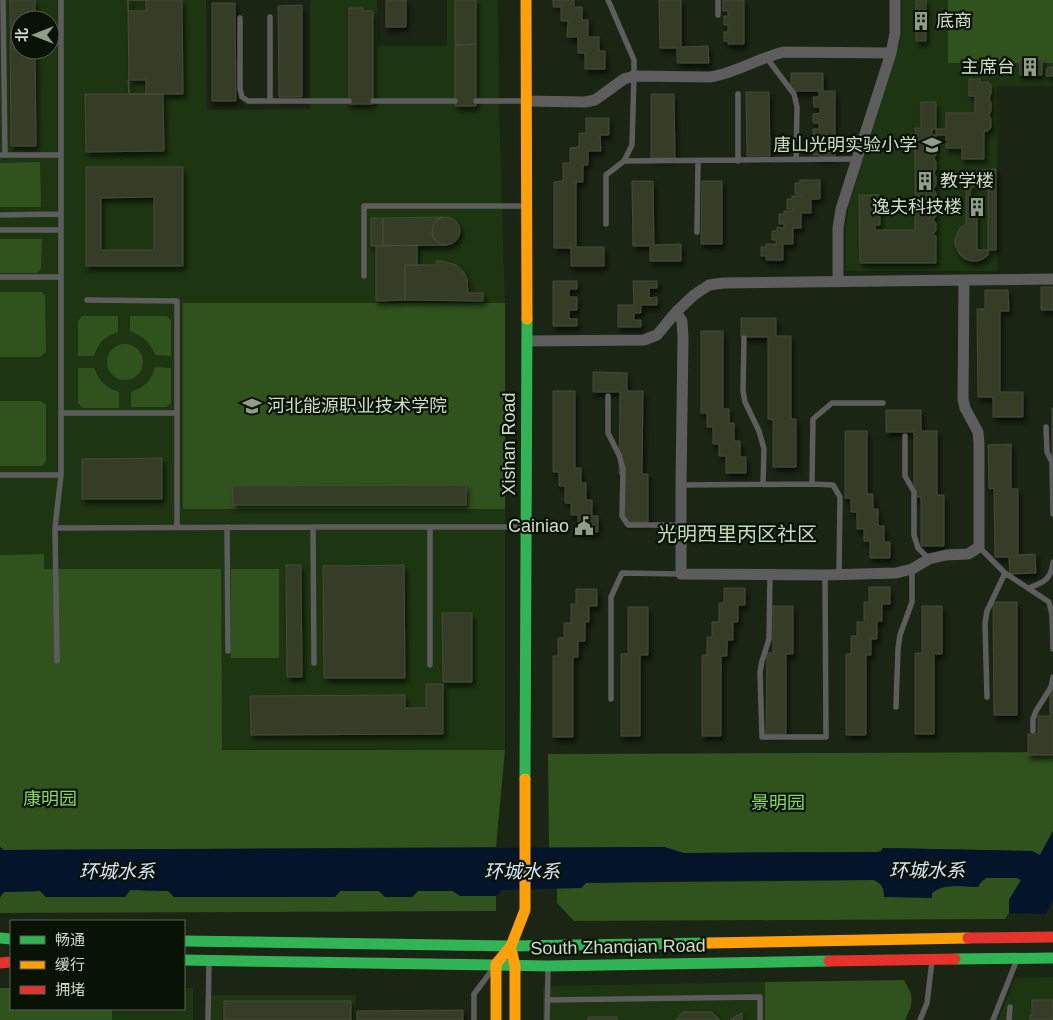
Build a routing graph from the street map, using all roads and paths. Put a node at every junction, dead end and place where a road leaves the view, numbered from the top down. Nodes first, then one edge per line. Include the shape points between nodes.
1 (3, 0) edge
2 (61, 0) edge
3 (526, 0) edge
4 (608, 0) edge
5 (718, 0) edge
6 (895, 0) edge
7 (718, 15) dead end
8 (270, 17) dead end
9 (240, 18) dead end
10 (891, 53) junction
11 (766, 57) junction
12 (634, 76) junction
13 (738, 94) dead end
14 (527, 100) junction
15 (270, 101) junction
16 (350, 101) dead end
17 (373, 101) dead end
18 (455, 101) dead end
19 (476, 101) dead end
20 (2, 154) edge
21 (60, 155) junction
22 (796, 160) junction
23 (857, 160) junction
24 (624, 161) junction
25 (738, 161) junction
26 (698, 162) junction
27 (527, 206) junction
28 (60, 214) junction
29 (0, 215) edge
30 (606, 224) dead end
31 (0, 230) edge
32 (60, 230) junction
33 (698, 232) dead end
34 (61, 276) junction
35 (364, 276) dead end
36 (0, 277) edge
37 (1053, 279) edge
38 (964, 280) junction
39 (838, 282) junction
40 (87, 300) dead end
41 (676, 312) junction
42 (744, 338) dead end
43 (528, 341) junction
44 (608, 396) dead end
45 (883, 403) dead end
46 (61, 413) junction
47 (177, 413) junction
48 (1046, 427) dead end
49 (904, 436) dead end
50 (0, 475) edge
51 (61, 475) junction
52 (763, 484) junction
53 (812, 484) junction
54 (681, 485) junction
55 (1053, 514) edge
56 (681, 525) junction
57 (177, 527) junction
58 (227, 527) junction
59 (313, 527) junction
60 (430, 527) junction
61 (526, 527) junction
62 (55, 528) junction
63 (979, 547) junction
64 (929, 559) junction
65 (1053, 562) edge
66 (912, 569) junction
67 (1005, 573) junction
68 (681, 574) junction
69 (770, 574) junction
70 (839, 574) junction
71 (825, 575) junction
72 (1029, 588) junction
73 (1053, 649) edge
74 (228, 651) dead end
75 (57, 662) dead end
76 (314, 663) dead end
77 (430, 665) dead end
78 (1053, 677) edge
79 (987, 697) dead end
80 (611, 699) dead end
81 (896, 707) dead end
82 (1033, 731) dead end
83 (1053, 936) edge
84 (185, 941) edge
85 (510, 946) junction
86 (932, 958) junction
87 (1018, 958) junction
88 (1053, 958) edge
89 (185, 960) edge
90 (209, 960) junction
91 (496, 964) junction
92 (515, 966) junction
93 (548, 966) junction
94 (547, 1000) junction
95 (1010, 1007) dead end
96 (208, 1020) edge
97 (474, 1020) edge
98 (496, 1020) edge
99 (515, 1020) edge
100 (547, 1020) edge
101 (760, 1020) edge
102 (920, 1020) edge
103 (993, 1020) edge
104 (1009, 1020) edge

1 - 20 lane
2 - 21 lane
3 - 14 main road, Xishan Road
4 - 12 lane via 634,60
5 - 7 lane
6 - 10 street
8 - 15 lane
9 - 15 lane via 242,97 248,101
10 - 11 street via 784,52
10 - 23 street
11 - 12 street via 710,77
11 - 22 lane via 794,94 797,107
12 - 14 street via 624,79 595,100
12 - 24 lane via 632,145
13 - 25 lane
14 - 19 lane
14 - 27 main road, Xishan Road
15 - 16 lane
17 - 18 lane
20 - 21 lane
21 - 28 lane
22 - 23 lane
22 - 25 lane
23 - 39 street via 838,228
24 - 26 lane
24 - 30 lane via 606,175
25 - 26 lane
26 - 33 lane
27 - 35 lane via 364,206
27 - 43 main road, Xishan Road
28 - 29 lane
28 - 32 lane
31 - 32 lane
32 - 34 lane
34 - 36 lane
34 - 46 lane
37 - 38 street
38 - 39 street
38 - 63 street via 963,398 978,432
39 - 41 street via 709,285
40 - 47 lane via 176,301
41 - 43 street via 656,335 644,340
41 - 54 street via 682,321 684,338
42 - 52 lane via 745,402 764,449
43 - 61 main road, Xishan Road
44 - 56 lane via 608,433 622,469 622,516 628,525
45 - 53 lane via 832,403 813,419
46 - 47 lane
46 - 51 lane
47 - 57 lane
48 - 55 lane via 1047,452 1052,462
49 - 64 lane via 905,476 914,492 914,534 918,548
50 - 51 lane
51 - 62 lane
52 - 53 lane
52 - 54 lane
53 - 70 lane via 833,485 840,497
54 - 56 street
56 - 68 street
57 - 58 lane
57 - 62 lane
58 - 59 lane
58 - 74 lane
59 - 60 lane
59 - 76 lane
60 - 61 lane
60 - 77 lane
61 - 85 main road, Xishan Road via 525,910
62 - 75 lane
63 - 64 street via 968,554
63 - 67 lane
64 - 66 street
65 - 72 lane via 1052,572 1045,581
66 - 70 street via 896,573
66 - 81 lane via 912,602 898,649
67 - 72 lane
67 - 79 lane via 987,611 985,623
68 - 69 street
68 - 80 lane via 622,573 611,597
69 - 71 street
69 - 71 lane via 769,638 760,672 762,737 826,737
70 - 71 street
72 - 73 lane via 1048,602 1052,614
78 - 82 lane via 1033,719
83 - 85 main road, South Zhanqian Road
84 - 85 main road, South Zhanqian Road
85 - 91 main road, Xishan Road
85 - 92 main road
86 - 87 main road, South Zhanqian Road
86 - 93 main road, South Zhanqian Road
86 - 102 lane via 927,1003
87 - 88 main road, South Zhanqian Road
87 - 103 lane
89 - 90 main road, South Zhanqian Road
90 - 91 main road, South Zhanqian Road
90 - 96 lane
91 - 92 main road, South Zhanqian Road
91 - 97 lane via 474,994
91 - 98 main road
92 - 93 main road, South Zhanqian Road
92 - 99 main road
93 - 94 lane
94 - 100 lane
94 - 101 lane via 760,997
95 - 104 lane

